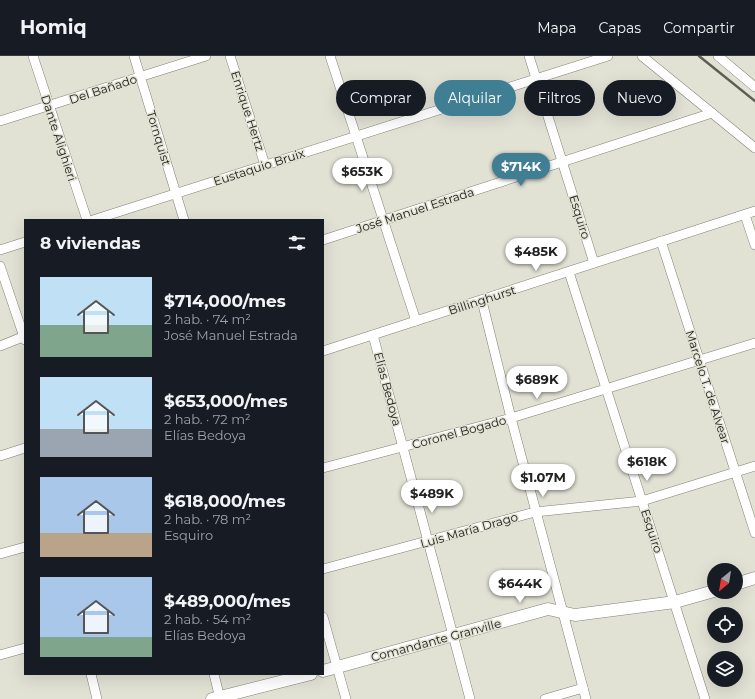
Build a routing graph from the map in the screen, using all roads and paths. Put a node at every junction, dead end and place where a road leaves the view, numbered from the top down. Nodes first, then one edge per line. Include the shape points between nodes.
1 (33, 56) edge
2 (134, 56) edge
3 (206, 56) edge
4 (230, 56) edge
5 (330, 56) edge
6 (528, 56) edge
7 (608, 56) edge
8 (642, 56) edge
9 (718, 56) edge
10 (726, 59) edge
11 (140, 77) junction
12 (536, 79) junction
13 (755, 87) edge
14 (49, 106) junction
15 (712, 113) junction
16 (0, 121) edge
17 (356, 136) junction
18 (755, 148) edge
19 (563, 163) junction
20 (265, 165) junction
21 (176, 194) junction
22 (755, 211) edge
23 (745, 215) junction
24 (87, 219) edge
25 (97, 219) edge
26 (184, 219) edge
27 (382, 220) junction
28 (324, 240) edge
29 (661, 241) junction
30 (24, 242) edge
31 (755, 245) edge
32 (0, 250) edge
33 (594, 263) junction
34 (0, 266) edge
35 (569, 272) junction
36 (482, 301) junction
37 (416, 321) junction
38 (24, 335) edge
39 (373, 335) junction
40 (24, 338) edge
41 (755, 343) edge
42 (0, 346) edge
43 (324, 351) edge
44 (700, 362) junction
45 (606, 390) junction
46 (511, 418) junction
47 (404, 447) junction
48 (24, 448) edge
49 (0, 456) edge
50 (755, 466) edge
51 (324, 468) edge
52 (736, 472) junction
53 (642, 501) junction
54 (535, 512) junction
55 (755, 533) edge
56 (429, 542) junction
57 (24, 548) edge
58 (0, 554) edge
59 (324, 569) edge
60 (755, 578) edge
61 (743, 582) edge
62 (707, 593) edge
63 (675, 602) junction
64 (562, 611) junction
65 (324, 621) edge
66 (455, 635) junction
67 (24, 648) edge
68 (0, 655) edge
69 (336, 667) junction
70 (324, 671) edge
71 (91, 675) edge
72 (214, 675) edge
73 (307, 675) edge
74 (583, 688) junction
75 (218, 698) edge
76 (98, 699) edge
77 (346, 699) edge
78 (470, 699) edge
79 (545, 699) edge
80 (586, 699) edge
81 (705, 699) edge

1 - 14 street, Dante Alighieri
2 - 11 street, Tornquist
3 - 11 street, Del Bañado
4 - 20 street, Enrique Hertz
5 - 17 street
6 - 12 street, Esquiro
7 - 12 street, Eustaquio Bruix
8 - 15 street
9 - 10 street
10 - 13 street
11 - 14 street, Del Bañado
11 - 21 street, Tornquist
12 - 17 street, Eustaquio Bruix
12 - 19 street, Esquiro
14 - 16 street, Del Bañado
14 - 24 street, Dante Alighieri
15 - 18 street
15 - 19 street, José Manuel Estrada
17 - 20 street, Eustaquio Bruix
17 - 27 street
19 - 27 street, José Manuel Estrada
19 - 33 street, Esquiro
20 - 21 street, Eustaquio Bruix
21 - 25 street, Eustaquio Bruix
21 - 26 street, Tornquist
22 - 23 street, Billinghurst
23 - 29 street, Billinghurst
23 - 31 street
27 - 28 street, José Manuel Estrada
27 - 37 street
29 - 33 street, Billinghurst
29 - 44 street, Marcelo T. de Alvear
30 - 32 street
33 - 35 street, Billinghurst
34 - 38 street
35 - 36 street, Billinghurst
35 - 45 street, Esquiro
36 - 37 street, Billinghurst
36 - 46 street
37 - 39 street, Billinghurst
39 - 43 street, Billinghurst
39 - 47 street, Elías Bedoya
40 - 42 street
41 - 44 street, Coronel Bogado
44 - 45 street, Coronel Bogado
44 - 52 street, Marcelo T. de Alvear
45 - 46 street, Coronel Bogado
45 - 53 street, Esquiro
46 - 47 street, Coronel Bogado
46 - 54 street
47 - 51 street, Coronel Bogado
47 - 56 street, Elías Bedoya
48 - 49 street
50 - 52 street, Luis María Drago
52 - 53 street, Luis María Drago
52 - 55 street, Marcelo T. de Alvear
53 - 54 street, Luis María Drago
53 - 63 street, Esquiro
54 - 56 street, Luis María Drago
54 - 64 street
56 - 59 street, Luis María Drago
56 - 66 street, Elías Bedoya
57 - 58 street
60 - 61 street
62 - 63 street, Comandante Granville
63 - 64 street, Comandante Granville via 575,615
63 - 81 street, Esquiro
64 - 66 street, Comandante Granville via 548,609
64 - 74 street
65 - 69 street
66 - 69 street, Comandante Granville
66 - 78 street, Elías Bedoya
67 - 68 street
69 - 70 street, Comandante Granville
69 - 77 street
71 - 76 street
72 - 75 street
73 - 75 street
74 - 79 street
74 - 80 street

